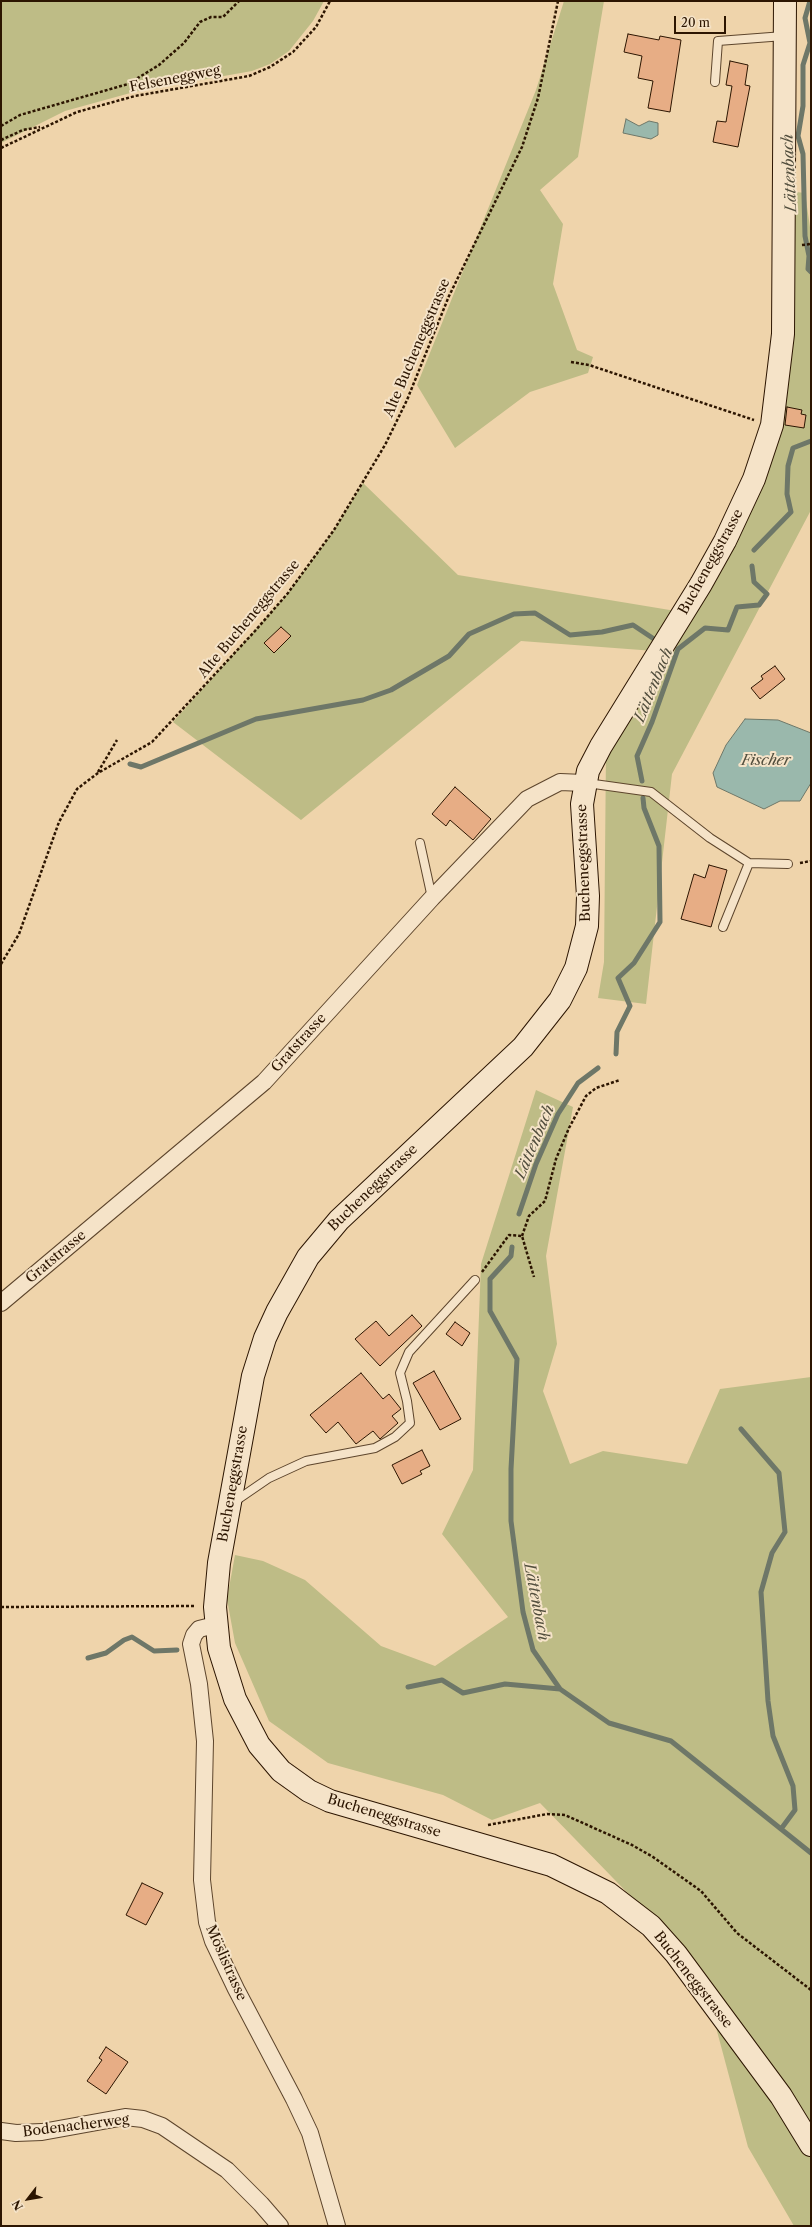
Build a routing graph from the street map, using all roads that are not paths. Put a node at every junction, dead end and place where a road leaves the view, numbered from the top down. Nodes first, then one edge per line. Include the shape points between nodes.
1 (785, 1) edge
2 (785, 36) junction
3 (715, 82) dead end
4 (584, 783) junction
5 (420, 843) dead end
6 (749, 863) junction
7 (788, 864) dead end
8 (432, 898) junction
9 (723, 927) dead end
10 (476, 1280) road end
11 (1, 1303) edge
12 (230, 1505) junction
13 (215, 1616) junction
14 (1, 2130) edge
15 (811, 2145) edge
16 (280, 2226) edge
17 (337, 2226) edge

1 - 2 street, Bucheneggstrasse
2 - 3 lane via 718,41
2 - 4 street, Bucheneggstrasse via 783,334 772,426 754,479 725,541 594,758
4 - 6 lane via 651,792 710,838
4 - 8 street, Gratstrasse via 560,782 527,799
4 - 12 street, Bucheneggstrasse via 582,822 588,896 587,926 582,953 570,981 560,1000 534,1035 356,1202 322,1239 295,1276 258,1359
5 - 8 lane
6 - 7 lane
6 - 9 lane
8 - 11 street, Gratstrasse via 264,1082
10 - 12 lane via 409,1352 400,1373 410,1424 395,1437 375,1448 306,1461 270,1478
12 - 13 street, Bucheneggstrasse via 219,1563
13 - 15 street, Bucheneggstrasse via 224,1668 235,1700 259,1745 281,1771 299,1785 330,1801 551,1865 608,1893 651,1926 676,1954 781,2096
13 - 17 street, Möslistrasse via 199,1629 191,1644 199,1684 205,1741 202,1880 207,1922 213,1941 236,1989 310,2133
14 - 16 street, Bodenacherweg via 16,2133 42,2132 125,2117 142,2119 162,2126 227,2170

